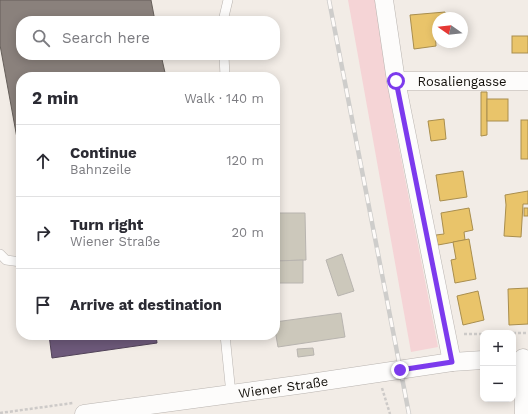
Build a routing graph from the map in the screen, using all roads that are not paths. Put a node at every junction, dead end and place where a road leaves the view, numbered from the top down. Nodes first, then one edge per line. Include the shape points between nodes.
1 (228, 0) edge
2 (384, 0) edge
3 (224, 16) edge
4 (224, 60) edge
5 (225, 72) edge
6 (396, 81) junction
7 (528, 81) edge
8 (0, 254) edge
9 (16, 261) edge
10 (226, 340) edge
11 (521, 358) edge
12 (480, 360) edge
13 (452, 362) junction
14 (231, 394) junction
15 (84, 414) edge
16 (524, 414) edge

1 - 3 lane
2 - 6 street
4 - 5 lane
6 - 7 street, Rosaliengasse
6 - 13 street
8 - 9 lane via 6,260
10 - 14 lane
11 - 16 street
12 - 13 street, Wiener Straße
13 - 14 street, Wiener Straße
14 - 15 street, Wiener Straße

